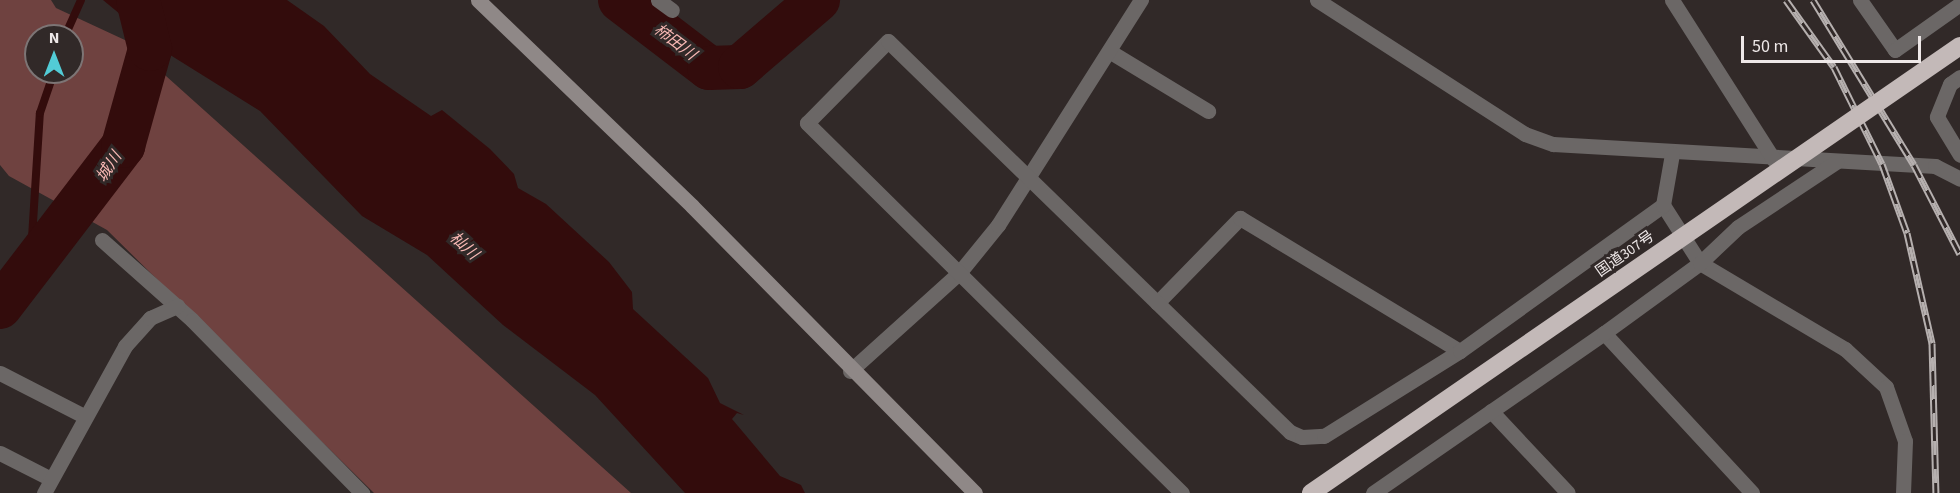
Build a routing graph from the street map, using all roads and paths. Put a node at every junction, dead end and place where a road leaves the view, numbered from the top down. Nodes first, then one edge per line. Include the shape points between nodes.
1 (477, 0) edge
2 (658, 0) edge
3 (1141, 0) edge
4 (1317, 0) edge
5 (1672, 0) edge
6 (1860, 0) edge
7 (1960, 4) edge
8 (672, 10) dead end
9 (1960, 46) edge
10 (1109, 51) junction
11 (1960, 77) edge
12 (1208, 111) dead end
13 (1672, 154) junction
14 (1960, 155) edge
15 (1774, 160) junction
16 (1836, 162) junction
17 (1030, 177) junction
18 (1960, 179) edge
19 (1664, 205) junction
20 (102, 240) dead end
21 (1700, 263) junction
22 (958, 273) junction
23 (1157, 303) junction
24 (177, 306) junction
25 (1604, 333) junction
26 (1460, 351) junction
27 (850, 371) junction
28 (0, 373) edge
29 (1491, 411) junction
30 (84, 416) junction
31 (0, 453) edge
32 (51, 479) junction
33 (44, 493) edge
34 (362, 493) edge
35 (975, 493) edge
36 (1182, 493) edge
37 (1311, 493) edge
38 (1375, 493) edge
39 (1568, 493) edge
40 (1752, 493) edge
41 (1903, 493) edge

1 - 27 street via 692,206
2 - 8 street
3 - 10 street
4 - 13 street via 1525,134 1553,144
5 - 15 street
6 - 7 street via 1895,50
9 - 37 highway, 国道307号, bridge
10 - 12 street
10 - 17 street
11 - 14 street via 1950,84 1937,117
13 - 15 street
13 - 19 street
15 - 16 street
16 - 18 street via 1935,166
16 - 21 street via 1738,227
17 - 22 street
17 - 22 street via 888,41 807,123
17 - 23 street
19 - 21 street
19 - 26 street
20 - 24 street
21 - 25 street
21 - 41 street via 1845,349 1875,374 1895,405 1905,441
22 - 27 street
22 - 36 street
23 - 26 street via 1240,218
23 - 26 street via 1290,432 1302,437 1324,436
24 - 30 street via 150,318 125,346
24 - 34 street
25 - 29 street
25 - 40 street
27 - 35 street
28 - 30 street
29 - 38 street
29 - 39 street
30 - 32 street
31 - 32 street
32 - 33 street

